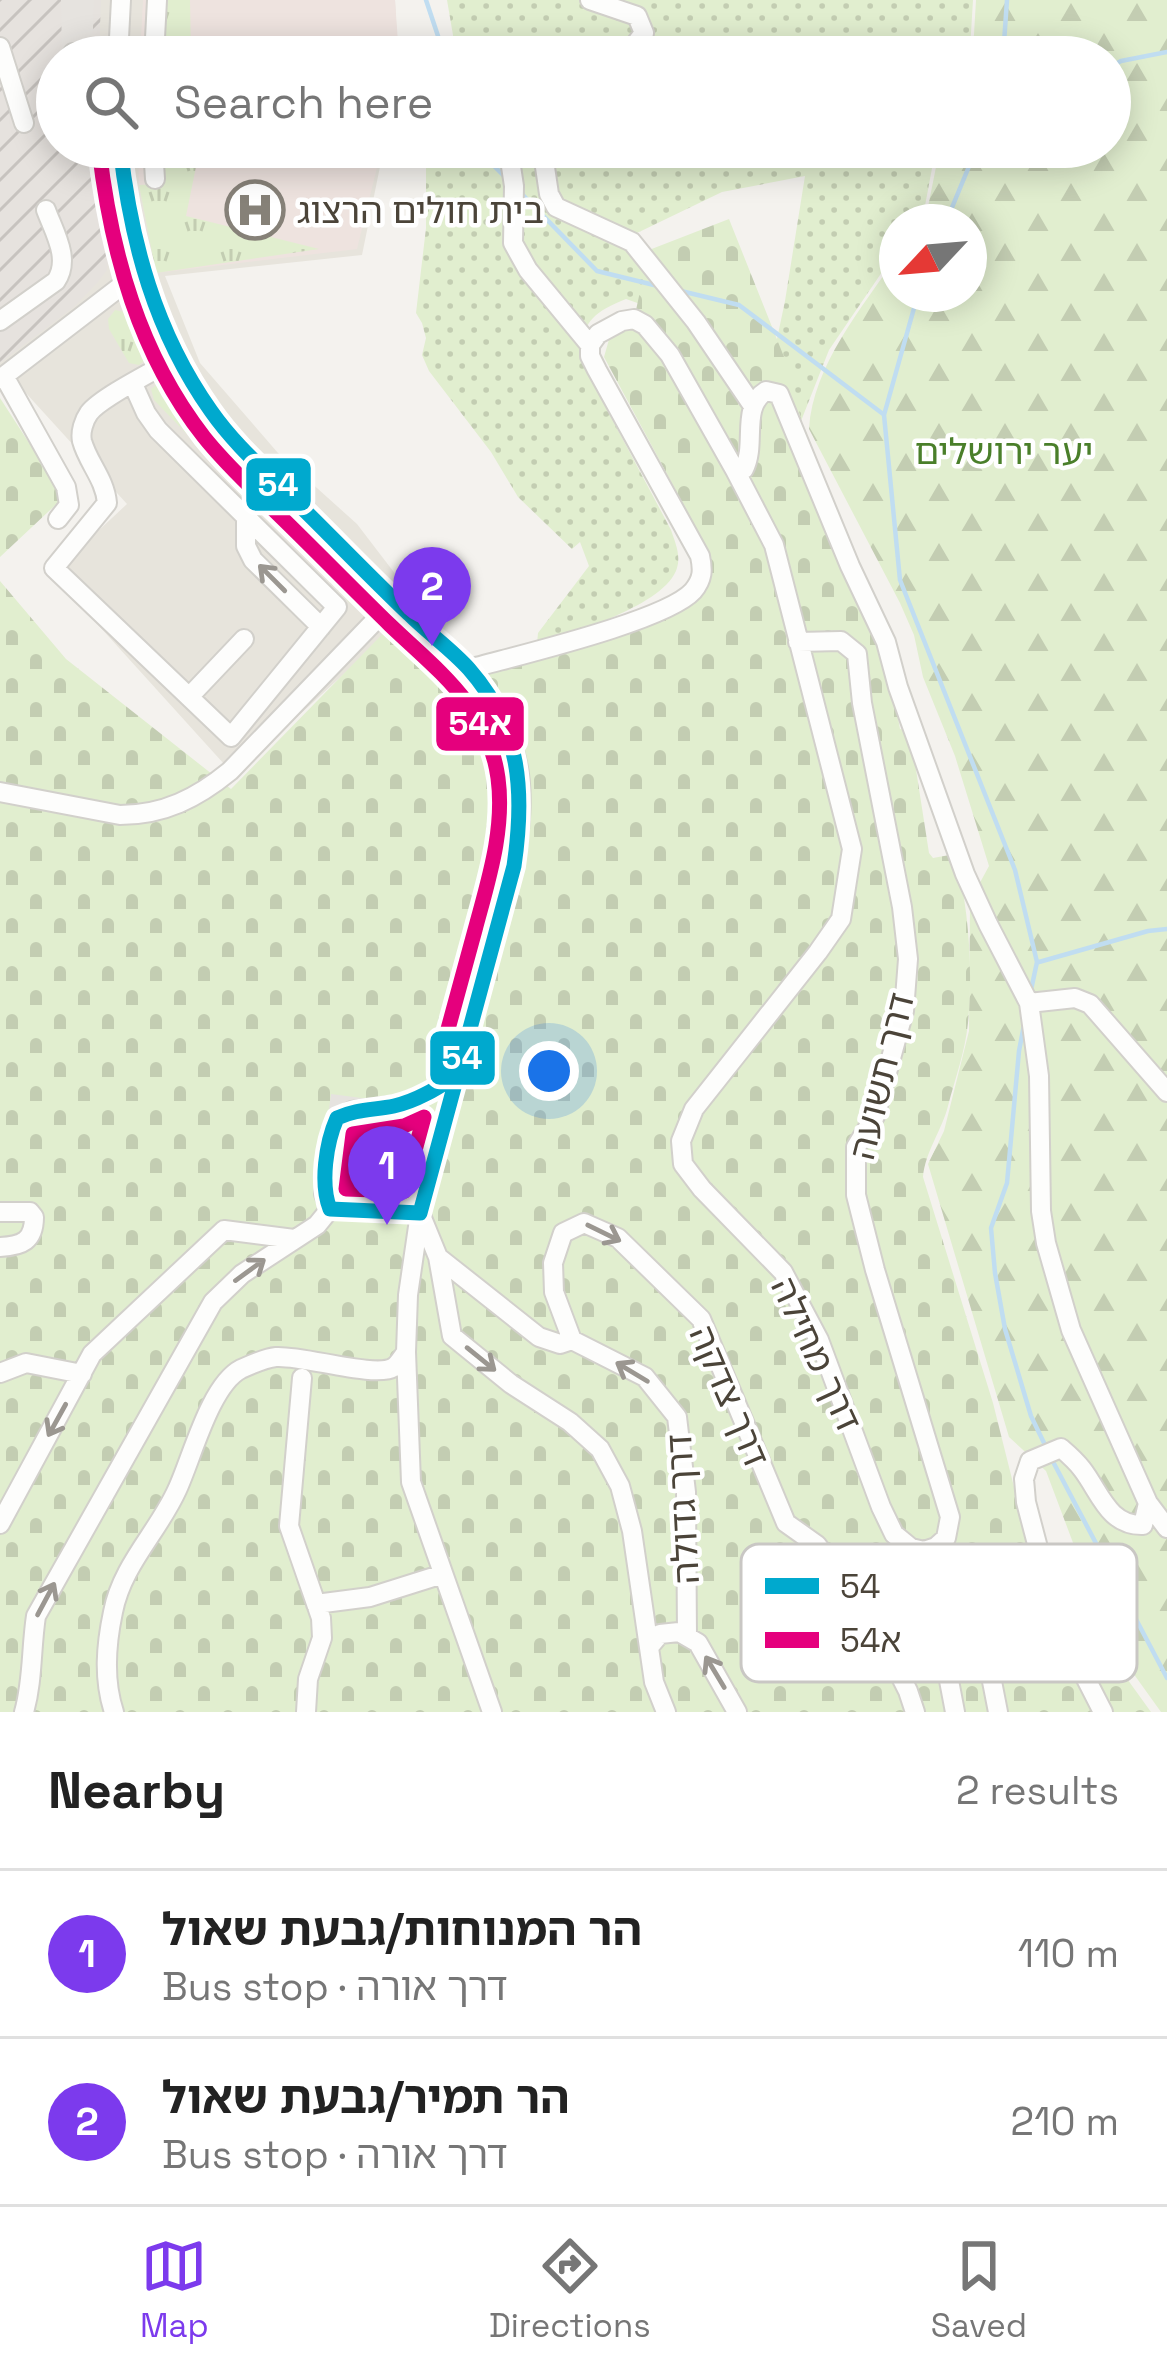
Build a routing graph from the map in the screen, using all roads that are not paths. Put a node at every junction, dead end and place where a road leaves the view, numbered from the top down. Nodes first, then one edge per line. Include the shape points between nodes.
1 (121, 0) edge
2 (157, 0) edge
3 (590, 0) edge
4 (119, 36) edge
5 (155, 36) edge
6 (642, 36) edge
7 (0, 47) edge
8 (24, 123) dead end
9 (123, 168) edge
10 (154, 168) edge
11 (511, 168) edge
12 (545, 168) edge
13 (155, 178) dead end
14 (46, 210) dead end
15 (142, 270) junction
16 (0, 321) edge
17 (590, 345) junction
18 (178, 357) junction
19 (2, 377) edge
20 (133, 384) junction
21 (752, 406) junction
22 (735, 470) junction
23 (58, 518) dead end
24 (395, 600) junction
25 (244, 639) dead end
26 (798, 642) junction
27 (469, 669) junction
28 (189, 697) junction
29 (0, 793) edge
30 (1030, 1004) junction
31 (456, 1076) junction
32 (1167, 1092) edge
33 (330, 1209) junction
34 (0, 1211) edge
35 (420, 1214) junction
36 (295, 1239) junction
37 (0, 1247) edge
38 (438, 1257) junction
39 (572, 1340) junction
40 (406, 1352) junction
41 (0, 1373) edge
42 (82, 1374) junction
43 (302, 1378) dead end
44 (1148, 1504) junction
45 (0, 1524) edge
46 (1167, 1528) edge
47 (816, 1544) edge
48 (906, 1544) edge
49 (940, 1544) edge
50 (1037, 1544) edge
51 (443, 1574) junction
52 (316, 1604) junction
53 (687, 1636) junction
54 (655, 1640) junction
55 (903, 1682) edge
56 (949, 1682) edge
57 (992, 1682) edge
58 (1088, 1682) edge
59 (24, 1712) edge
60 (114, 1712) edge
61 (307, 1712) edge
62 (492, 1712) edge
63 (666, 1712) edge
64 (737, 1712) edge
65 (915, 1712) edge
66 (955, 1712) edge
67 (998, 1712) edge
68 (1103, 1712) edge

1 - 4 street
2 - 5 street
3 - 6 street via 637,16
7 - 8 street
9 - 15 street
10 - 13 street
11 - 17 street via 513,243
12 - 21 street via 556,206 632,242
14 - 16 street via 62,272
15 - 18 street
15 - 19 street
17 - 22 street via 622,321 645,325
17 - 27 street via 703,572 694,590 645,618
18 - 20 street
18 - 24 street via 237,443
19 - 23 street via 66,487 69,505
20 - 28 street via 89,412 81,430 107,503 54,568
20 - 28 street via 158,430 337,607 231,736
21 - 22 street via 751,455
21 - 30 street via 766,391 778,394 886,642 965,874
22 - 26 street via 774,545
24 - 27 street
24 - 29 street via 205,791 139,815
25 - 28 street
26 - 48 street, דרך מחילה via 852,849 841,919 694,1108 681,1141 683,1164 783,1272 819,1340 881,1507
26 - 49 street, דרך תשועה via 841,641 857,654 902,907 904,1011 874,1116 856,1147 856,1195 950,1516
27 - 31 street via 515,753 520,824
30 - 32 street via 1090,1004
30 - 44 street via 1046,1243 1071,1330
31 - 33 street via 399,1105 338,1118 324,1194
31 - 35 street
33 - 35 street
33 - 36 street
34 - 37 street via 34,1217 23,1244
35 - 38 street, דרך גדולה
35 - 40 street
36 - 42 street via 224,1230 92,1354
59 -> 36 street via 37,1616 213,1302
38 - 39 street, דרך גדולה via 539,1337
38 -> 54 street via 452,1336 570,1422 610,1468 632,1531 644,1630
39 -> 47 street, דרך צדקה via 553,1263 563,1233 584,1223 618,1238 701,1319 786,1523
53 -> 39 street, דרך גדולה via 677,1417 645,1377
40 - 51 street via 411,1482
40 - 60 street via 380,1371 271,1357 235,1372 214,1401 176,1495 125,1574 106,1665
41 - 42 street via 26,1363
42 -> 45 street
43 - 52 street via 289,1526
44 - 46 street
44 - 50 street via 1142,1525 1119,1519 1061,1448 1030,1461 1024,1479
51 - 52 street
51 - 62 street
52 - 61 street via 322,1639
53 - 54 street
64 -> 53 street, דרך גדולה
54 - 63 street via 653,1682
55 -> 65 street, דרך צדקה
56 - 66 street
57 - 67 street
58 - 68 street

